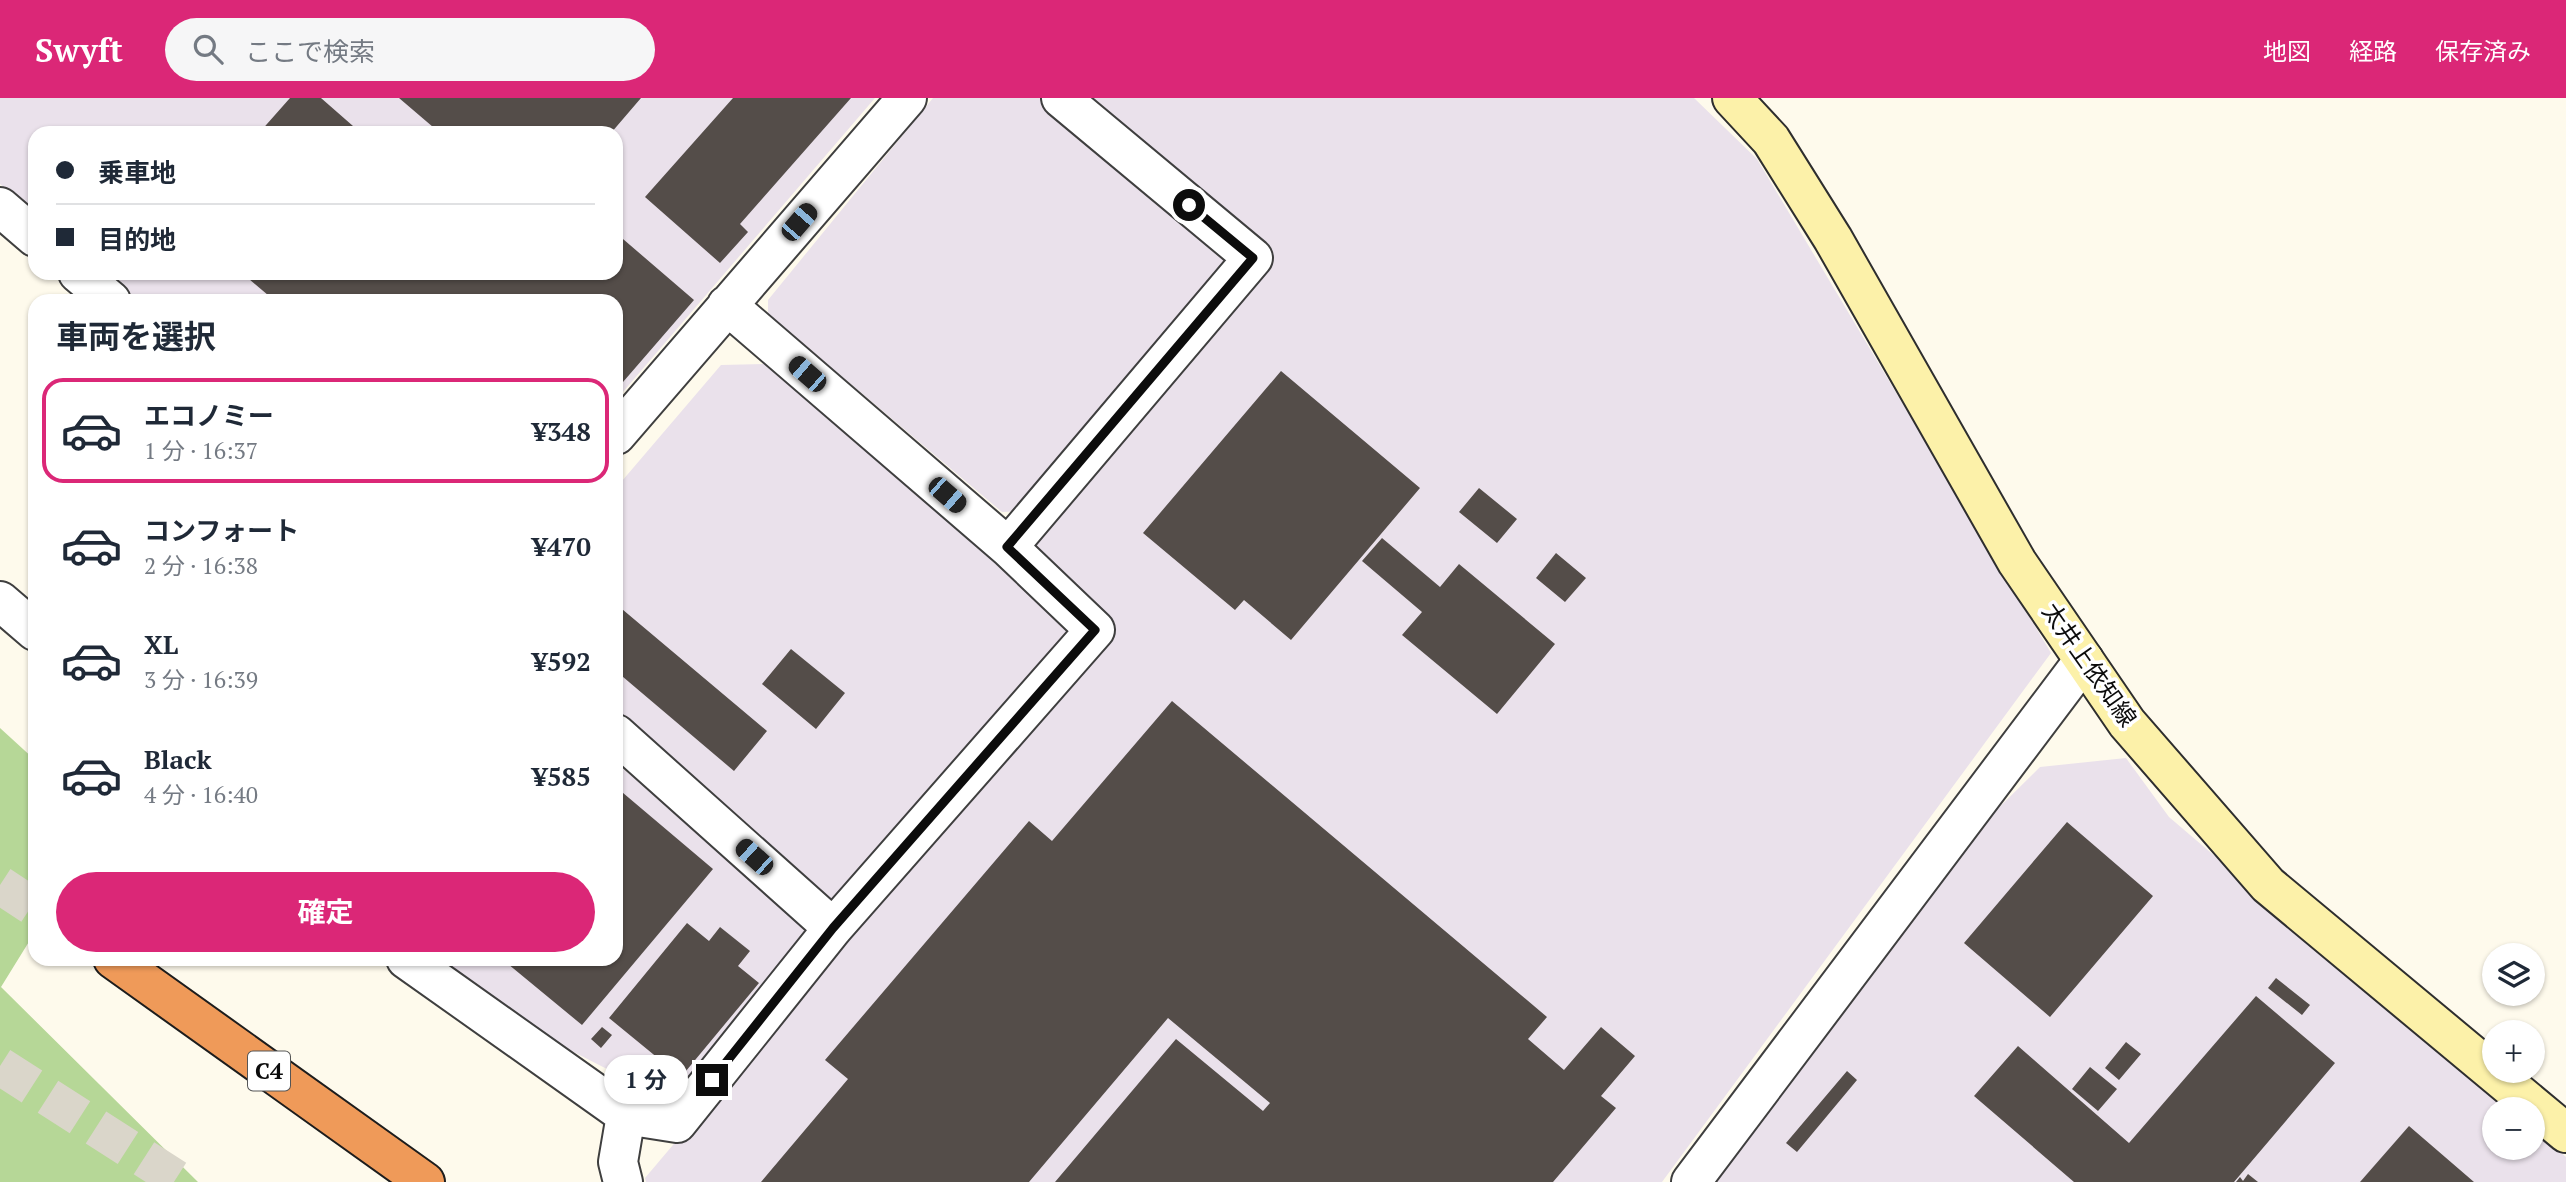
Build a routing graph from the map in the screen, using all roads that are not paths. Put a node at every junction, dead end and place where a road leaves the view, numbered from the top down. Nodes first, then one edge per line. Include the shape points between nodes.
1 (907, 98) edge
2 (1061, 98) edge
3 (1732, 98) edge
4 (0, 207) edge
5 (28, 231) edge
6 (86, 280) edge
7 (103, 294) edge
8 (727, 305) junction
9 (623, 427) edge
10 (1007, 547) junction
11 (0, 601) edge
12 (28, 625) edge
13 (2084, 660) junction
14 (623, 740) edge
15 (833, 928) junction
16 (123, 966) edge
17 (417, 966) edge
18 (626, 1115) junction
19 (2566, 1133) edge
20 (425, 1182) edge
21 (623, 1182) edge
22 (1691, 1182) edge

1 - 8 street
2 - 10 street via 1253,258
3 - 13 main road, 太井上依知線 via 1771,140 2017,562
4 - 5 street
6 - 7 street
8 - 9 street
8 - 10 street
10 - 15 street via 1095,630
11 - 12 street
13 - 19 main road, 太井上依知線 via 2127,723 2268,885
13 - 22 street
14 - 15 street
15 - 18 street via 677,1123
16 - 20 highway, C4
17 - 18 street
18 - 21 street via 618,1162

